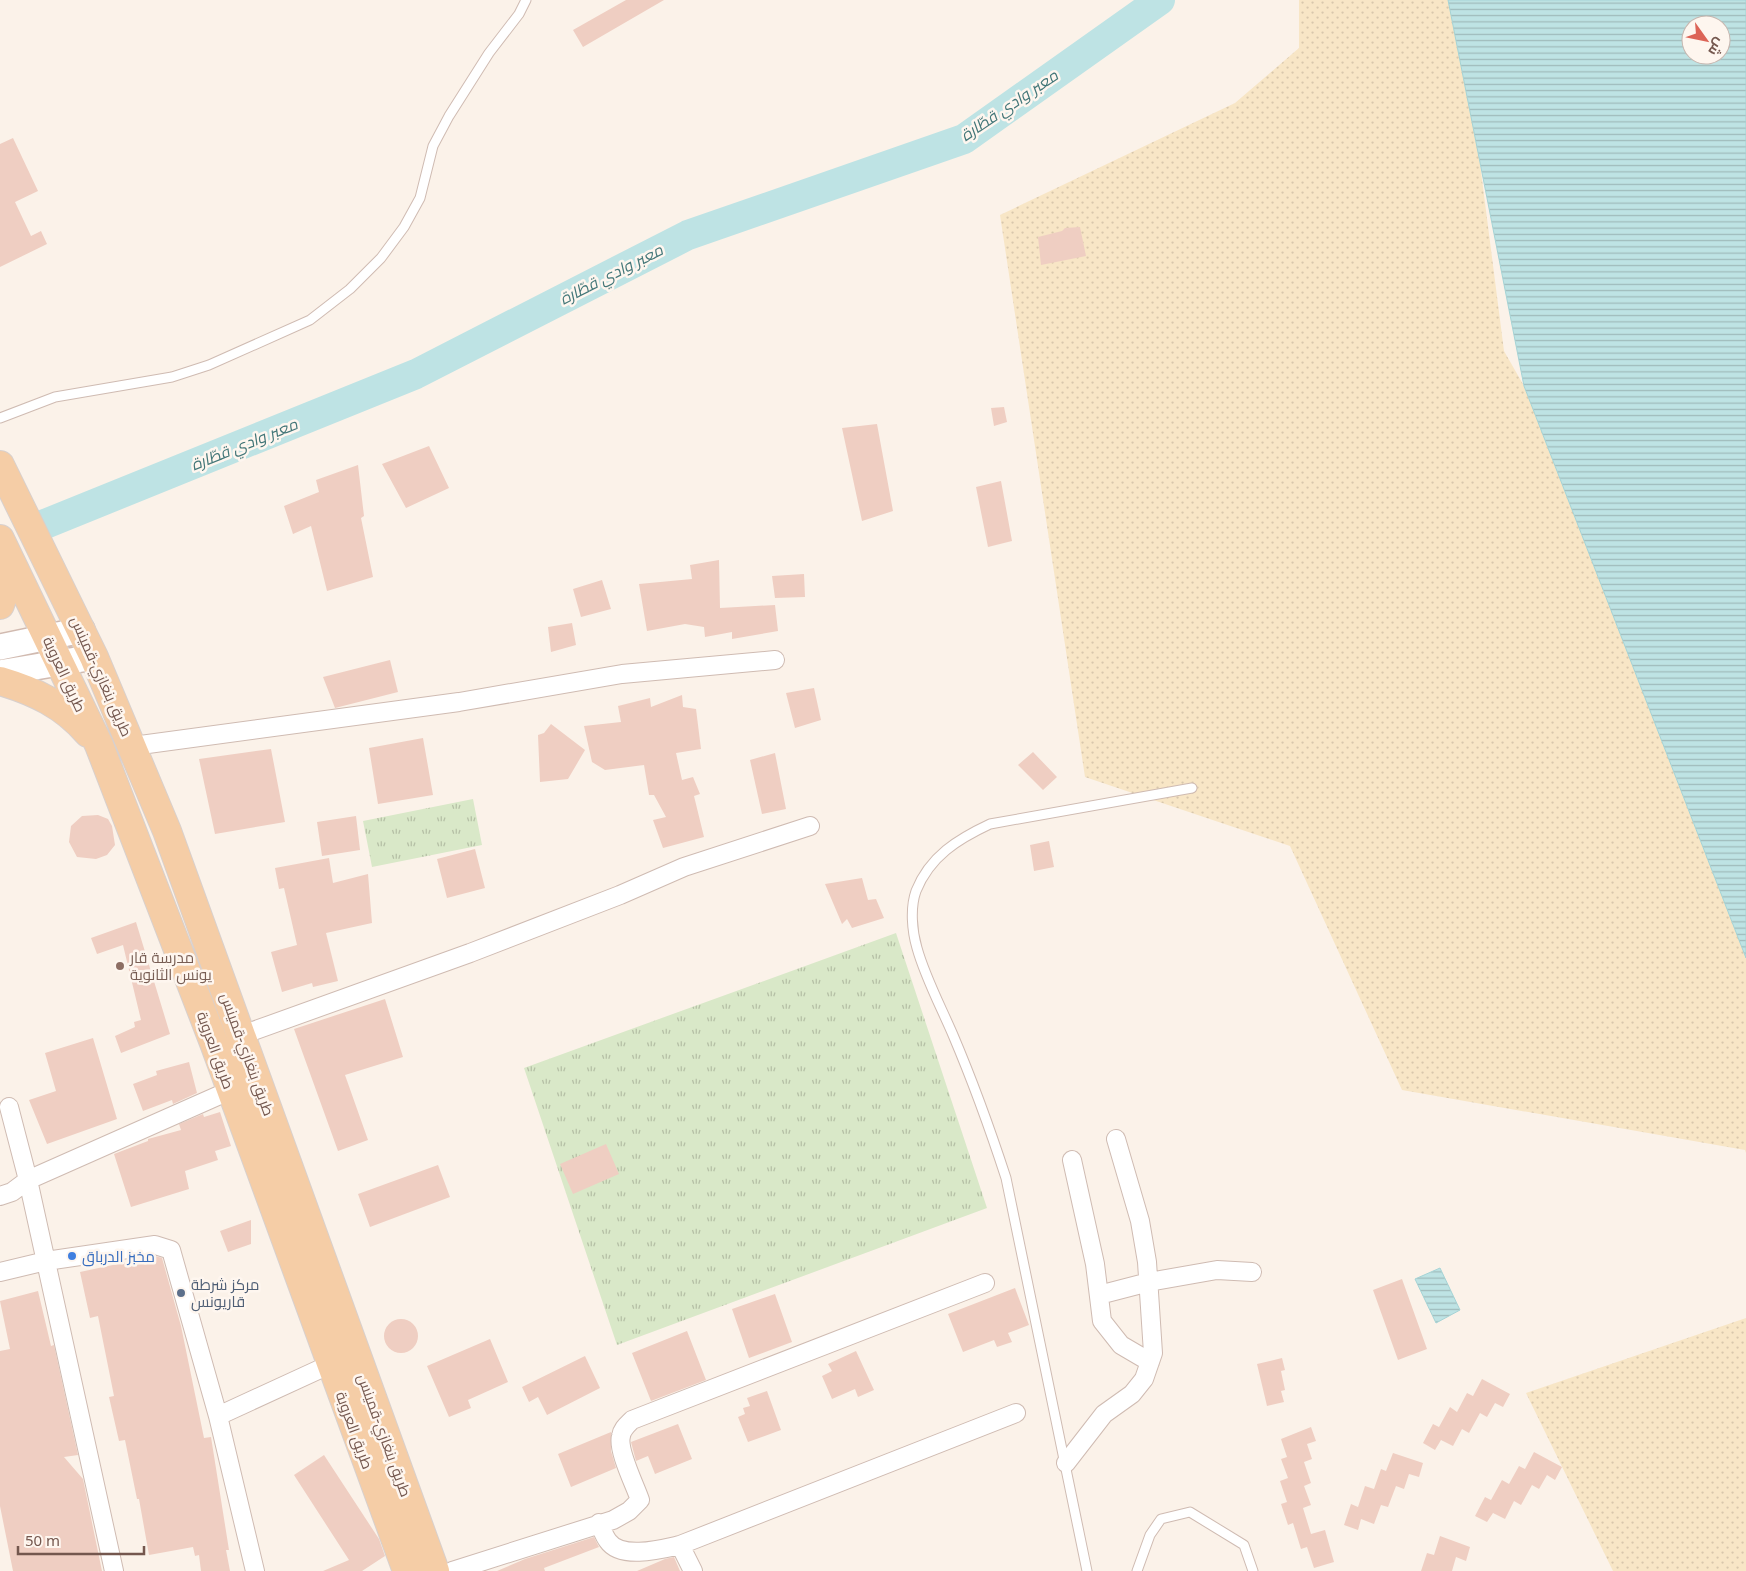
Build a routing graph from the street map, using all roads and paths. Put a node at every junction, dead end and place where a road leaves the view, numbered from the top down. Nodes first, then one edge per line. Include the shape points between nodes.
1 (526, 0) edge
2 (0, 418) edge
3 (0, 465) edge
4 (3, 545) edge
5 (0, 605) edge
6 (82, 630) junction
7 (48, 638) junction
8 (0, 647) edge
9 (94, 657) junction
10 (775, 660) dead end
11 (60, 664) junction
12 (0, 673) edge
13 (0, 681) edge
14 (99, 745) junction
15 (133, 746) junction
16 (1192, 788) dead end
17 (810, 826) dead end
18 (242, 1035) junction
19 (231, 1090) junction
20 (9, 1107) dead end
21 (1116, 1139) dead end
22 (1072, 1160) dead end
23 (28, 1180) junction
24 (0, 1196) edge
25 (46, 1261) junction
26 (0, 1272) edge
27 (1252, 1272) dead end
28 (1149, 1282) junction
29 (985, 1283) dead end
30 (1099, 1294) junction
31 (1150, 1362) junction
32 (331, 1364) junction
33 (1016, 1413) dead end
34 (218, 1416) junction
35 (1066, 1463) junction
36 (599, 1523) junction
37 (680, 1545) junction
38 (114, 1571) edge
39 (255, 1571) edge
40 (407, 1571) edge
41 (434, 1571) edge
42 (452, 1571) edge
43 (693, 1571) edge
44 (1087, 1571) edge
45 (1137, 1571) edge
46 (1253, 1571) edge

1 - 2 lane via 449,116 433,146 420,198 404,227 381,258 350,289 310,320 209,365 172,377 55,397
3 - 6 main road, طريق بنغازي-قمينس
4 - 5 main road via 7,583
4 - 7 main road, طريق العروبة
6 - 7 main road
6 - 9 main road, طريق بنغازي-قمينس
7 - 8 main road
7 - 11 main road, طريق العروبة
9 - 11 main road
9 - 15 main road, طريق بنغازي-قمينس
10 - 15 street via 622,674 459,702
11 - 12 main road
11 - 14 main road, طريق العروبة
13 - 14 main road via 28,689 55,704 79,722
14 - 19 main road, طريق العروبة
15 - 18 main road, طريق بنغازي-قمينس
16 - 35 lane via 990,824 960,838 940,855 916,892 914,901 913,925 917,948 986,1116 1006,1178
17 - 18 street via 684,867 470,953
18 - 41 main road, طريق بنغازي-قمينس
19 - 23 street
19 - 32 main road, طريق العروبة
20 - 23 street
21 - 28 street via 1140,1221
22 - 30 street
23 - 24 street
23 - 25 street
25 - 26 street
25 - 34 street via 155,1245 171,1250
25 - 38 street
27 - 28 street via 1216,1270
28 - 30 street
28 - 31 street via 1153,1353
29 - 36 street via 632,1420 620,1438 640,1500 613,1520
30 - 31 street via 1102,1321 1121,1345
31 - 35 street via 1144,1379 1132,1394 1104,1414
32 - 34 street
32 - 40 main road, طريق العروبة
33 - 37 street
34 - 39 street
35 - 44 lane
36 - 37 street via 609,1543 626,1551 648,1552
36 - 42 street
37 - 43 street
45 - 46 lane via 1150,1535 1160,1520 1190,1512 1244,1545

